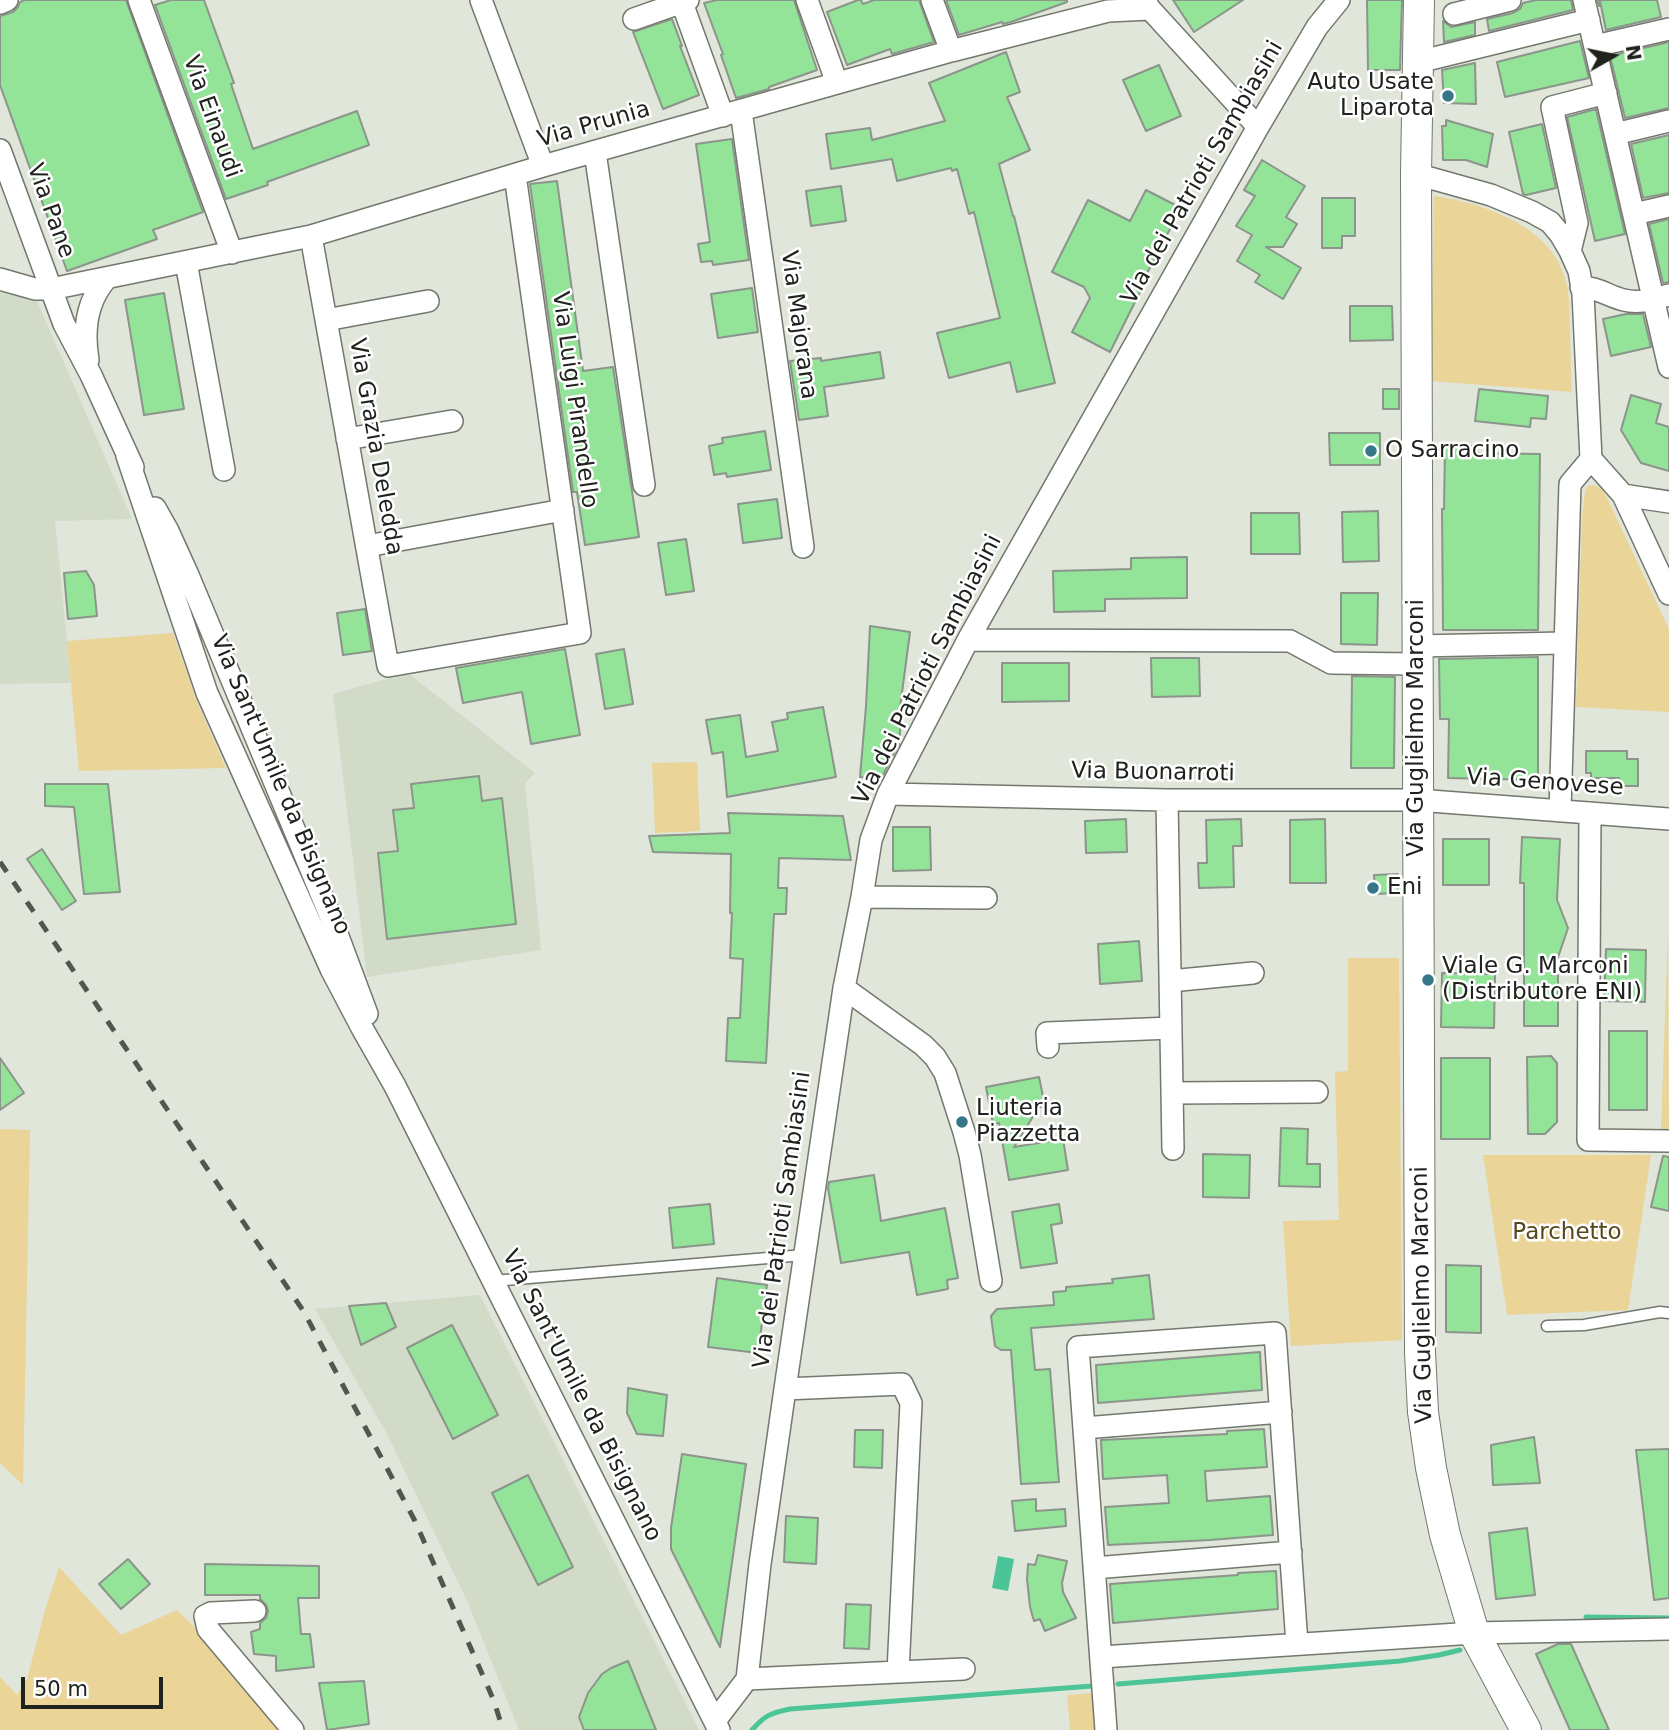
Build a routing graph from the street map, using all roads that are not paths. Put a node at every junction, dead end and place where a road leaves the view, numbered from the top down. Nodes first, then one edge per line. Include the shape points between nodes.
1 (7, 0) edge
2 (139, 0) edge
3 (481, 0) edge
4 (807, 0) edge
5 (932, 0) edge
6 (1339, 0) edge
7 (1419, 0) edge
8 (1510, 0) edge
9 (684, 1) edge
10 (0, 3) edge
11 (1147, 5) edge
12 (1587, 10) edge
13 (1454, 14) dead end
14 (634, 19) dead end
15 (1669, 29) edge
16 (1595, 46) junction
17 (951, 51) junction
18 (1418, 62) junction
19 (837, 83) junction
20 (1606, 93) junction
21 (732, 113) junction
22 (1669, 121) edge
23 (1258, 127) junction
24 (1615, 134) junction
25 (0, 150) edge
26 (595, 152) junction
27 (543, 166) junction
28 (1416, 174) junction
29 (515, 175) junction
30 (1669, 206) edge
31 (1634, 214) junction
32 (29, 229) junction
33 (311, 236) junction
34 (1570, 251) junction
35 (232, 253) junction
36 (186, 262) junction
37 (0, 279) edge
38 (106, 279) junction
39 (24, 286) junction
40 (1581, 287) junction
41 (51, 289) junction
42 (0, 296) edge
43 (1661, 297) edge
44 (428, 301) dead end
45 (326, 320) junction
46 (1669, 367) edge
47 (91, 375) junction
48 (452, 421) dead end
49 (348, 439) junction
50 (1591, 459) junction
51 (224, 470) dead end
52 (644, 485) dead end
53 (1623, 495) junction
54 (1669, 502) edge
55 (563, 510) junction
56 (367, 546) junction
57 (803, 547) dead end
58 (1669, 594) edge
59 (968, 640) junction
60 (1564, 643) junction
61 (1417, 655) junction
62 (388, 666) joint
63 (888, 794) junction
64 (1167, 800) junction
65 (1417, 800) junction
66 (1560, 811) junction
67 (1590, 813) junction
68 (1669, 819) edge
69 (862, 897) junction
70 (986, 898) dead end
71 (1253, 973) dead end
72 (1170, 981) junction
73 (844, 988) junction
74 (1171, 1028) junction
75 (1048, 1046) dead end
76 (1317, 1092) dead end
77 (1172, 1093) junction
78 (1669, 1141) edge
79 (1173, 1149) dead end
80 (804, 1255) junction
81 (493, 1281) junction
82 (991, 1281) dead end
83 (1669, 1313) edge
84 (1547, 1326) dead end
85 (785, 1390) junction
86 (1281, 1412) junction
87 (1084, 1428) junction
88 (1291, 1552) junction
89 (1094, 1568) junction
90 (255, 1611) dead end
91 (1669, 1629) edge
92 (1474, 1633) junction
93 (1297, 1644) junction
94 (1101, 1657) junction
95 (964, 1669) dead end
96 (898, 1672) junction
97 (747, 1679) junction
98 (717, 1726) edge
99 (293, 1730) edge
100 (1106, 1730) edge
101 (1526, 1730) edge

1 - 10 street
2 - 35 street, Via Einaudi
3 - 27 street
4 - 19 street
5 - 17 street
6 - 23 street, Via dei Patrioti Sambiasini via 1317,27
7 - 18 main road, Via Guglielmo Marconi
8 - 13 street
9 - 14 street
9 - 21 street, Via Majorana
11 - 17 street, Via Prunia
11 - 23 street
12 - 16 street
12 - 18 street
15 - 16 street
16 - 20 street
17 - 19 street, Via Prunia
18 - 28 main road, Via Guglielmo Marconi
19 - 21 street, Via Prunia
20 - 24 street
20 - 34 street via 1552,107 1577,223
21 - 26 street, Via Prunia
21 - 57 street, Via Majorana
22 - 24 street
23 - 59 street, Via dei Patrioti Sambiasini
24 - 31 street
25 - 32 street, Via Pane
26 - 27 street, Via Prunia
26 - 52 street
27 - 29 street, Via Prunia
28 - 34 street via 1532,212 1550,222
28 - 61 main road, Via Guglielmo Marconi
29 - 33 street, Via Prunia
29 - 55 street, Via Luigi Pirandello
30 - 31 street
31 - 43 street
32 - 37 street via 31,248 26,263
32 - 41 street, Via Pane
33 - 35 street, Via Prunia
33 - 45 street, Via Grazia Deledda
34 - 40 street
35 - 36 street, Via Prunia
36 - 38 street, Via Prunia
36 - 51 street
37 - 39 street, Via Prunia
38 - 41 street, Via Prunia
38 - 47 street via 93,297 85,331
39 - 41 street, Via Prunia
39 - 42 street
40 - 43 street via 1622,300 1642,302
40 - 50 street
41 - 47 street, Via Pane
43 - 46 street
44 - 45 street
45 - 49 street, Via Grazia Deledda
47 - 81 street, Via Sant'Umile da Bisignano via 188,575 330,915 395,1086
48 - 49 street
49 - 56 street, Via Grazia Deledda
50 - 53 street
50 - 60 street via 1570,484
53 - 54 street
53 - 58 street
55 - 56 street
55 - 62 street, Via Luigi Pirandello via 580,634
56 - 62 street, Via Grazia Deledda
59 - 61 street via 1290,641 1331,663
59 - 63 street, Via dei Patrioti Sambiasini
60 - 61 street
60 - 66 street
61 - 65 main road, Via Guglielmo Marconi
63 - 64 street, Via Buonarroti
63 - 69 street, Via dei Patrioti Sambiasini via 871,840
64 - 65 street, Via Buonarroti
64 - 72 street
65 - 66 street, Via Genovese
65 - 92 main road, Via Guglielmo Marconi via 1423,1412 1445,1535
66 - 67 street, Via Genovese
67 - 68 street, Via Genovese
67 - 78 street via 1588,1140
69 - 70 street
69 - 73 street, Via dei Patrioti Sambiasini
71 - 72 street
72 - 74 street
73 - 80 street, Via dei Patrioti Sambiasini
73 - 82 street via 923,1045 945,1073 970,1155
74 - 75 street via 1047,1033
74 - 77 street
76 - 77 street
77 - 79 street
80 - 81 lane
80 - 85 street, Via dei Patrioti Sambiasini
81 - 98 street, Via Sant'Umile da Bisignano
83 - 84 lane
85 - 96 street via 902,1384 911,1403
85 - 97 street, Via dei Patrioti Sambiasini
86 - 87 street
86 - 87 street via 1275,1334 1078,1347
86 - 88 street
87 - 89 street
88 - 89 street
88 - 93 street
89 - 94 street
90 - 99 street via 205,1616 208,1629
91 - 92 street
92 - 93 street
92 - 101 main road, Via Guglielmo Marconi
93 - 94 street
94 - 100 street
95 - 96 street
96 - 97 street
97 - 98 street

